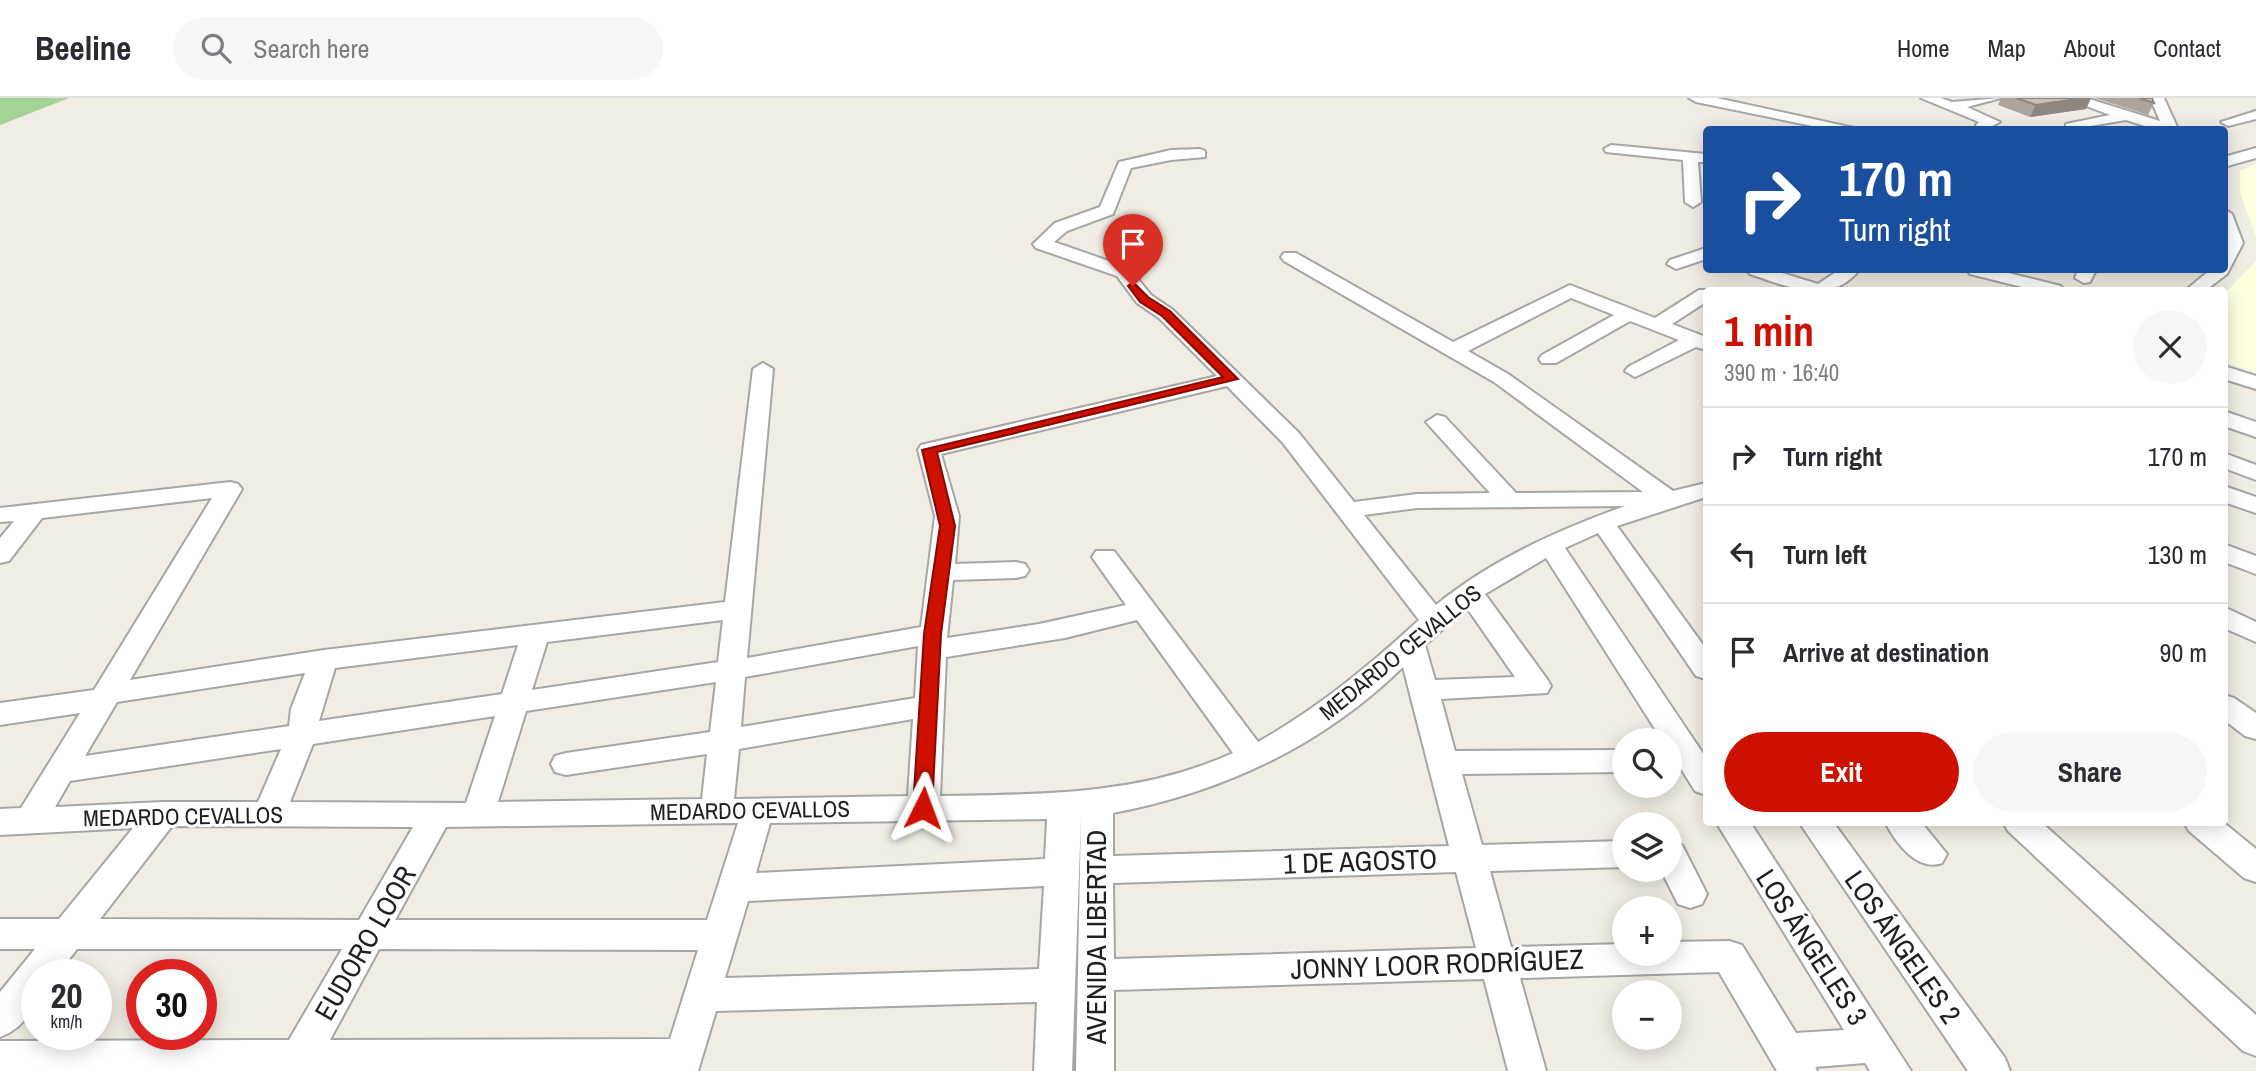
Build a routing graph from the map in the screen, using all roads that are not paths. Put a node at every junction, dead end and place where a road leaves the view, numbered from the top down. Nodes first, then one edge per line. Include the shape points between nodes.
1 (1696, 98) edge
2 (1758, 98) edge
3 (1928, 98) edge
4 (1994, 98) edge
5 (2072, 98) edge
6 (2157, 98) edge
7 (1726, 103) junction
8 (1951, 106) junction
9 (2256, 115) edge
10 (1792, 116) junction
11 (2127, 116) junction
12 (2228, 122) dead end
13 (1983, 125) dead end
14 (1779, 126) edge
15 (1838, 126) edge
16 (2076, 126) edge
17 (2161, 126) edge
18 (2170, 126) edge
19 (1611, 149) dead end
20 (2256, 153) edge
21 (1200, 154) dead end
22 (1698, 157) edge
23 (2228, 161) edge
24 (1693, 202) dead end
25 (2228, 226) edge
26 (1703, 254) edge
27 (2228, 256) edge
28 (1290, 257) dead end
29 (1676, 264) dead end
30 (1765, 273) edge
31 (1846, 273) edge
32 (2000, 273) edge
33 (2214, 273) edge
34 (1807, 287) edge
35 (1826, 287) edge
36 (2019, 287) edge
37 (2198, 287) edge
38 (1703, 297) edge
39 (1629, 314) junction
40 (1657, 325) junction
41 (1700, 342) edge
42 (1454, 350) junction
43 (1549, 359) dead end
44 (763, 369) dead end
45 (1634, 371) dead end
46 (2228, 373) edge
47 (1232, 379) junction
48 (2256, 383) edge
49 (2228, 420) edge
50 (1437, 422) dead end
51 (2256, 430) edge
52 (2228, 462) edge
53 (2256, 473) edge
54 (1703, 491) edge
55 (2228, 494) edge
56 (1508, 499) junction
57 (1668, 499) junction
58 (2256, 506) edge
59 (1348, 510) junction
60 (34, 512) junction
61 (0, 515) edge
62 (1602, 522) junction
63 (1551, 545) junction
64 (2228, 554) edge
65 (0, 555) edge
66 (1105, 557) dead end
67 (2256, 566) edge
68 (1016, 570) dead end
69 (941, 572) junction
70 (1470, 593) junction
71 (738, 608) junction
72 (1143, 609) junction
73 (2228, 618) edge
74 (1422, 632) junction
75 (2256, 633) edge
76 (535, 636) junction
77 (932, 642) junction
78 (324, 660) junction
79 (1703, 665) edge
80 (732, 670) junction
81 (1423, 690) junction
82 (105, 697) junction
83 (515, 702) junction
84 (928, 706) junction
85 (2228, 708) edge
86 (0, 714) edge
87 (2256, 728) edge
88 (303, 732) junction
89 (724, 741) junction
90 (1253, 758) junction
91 (1612, 761) edge
92 (566, 764) dead end
93 (1444, 764) junction
94 (1689, 768) edge
95 (61, 771) junction
96 (1080, 805) junction
97 (923, 808) junction
98 (717, 810) junction
99 (758, 810) junction
100 (269, 813) junction
101 (163, 814) junction
102 (437, 814) junction
103 (478, 815) junction
104 (16, 821) edge
105 (1735, 826) edge
106 (1818, 826) edge
107 (1905, 826) edge
108 (2023, 826) edge
109 (2205, 826) edge
110 (1612, 854) edge
111 (1930, 854) dead end
112 (1469, 857) junction
113 (2256, 868) edge
114 (1097, 870) junction
115 (1061, 872) junction
116 (1682, 878) edge
117 (735, 888) junction
118 (1690, 894) dead end
119 (0, 934) edge
120 (68, 934) junction
121 (369, 934) junction
122 (720, 935) junction
123 (1497, 961) junction
124 (1096, 975) junction
125 (1056, 985) junction
126 (702, 995) junction
127 (0, 1020) edge
128 (2256, 1039) edge
129 (1883, 1058) edge
130 (0, 1059) edge
131 (1792, 1061) edge
132 (682, 1064) edge
133 (295, 1065) edge
134 (1053, 1071) edge
135 (1095, 1071) edge
136 (1527, 1071) edge
137 (1991, 1071) edge

1 - 7 street
2 - 7 street
3 - 8 street
4 - 8 street
5 - 11 street
6 - 18 street
7 - 10 street
8 - 13 street via 1993,122
9 - 12 street
10 - 14 street
10 - 15 street
11 - 16 street
11 - 17 street
19 - 22 street via 1639,158
20 - 23 street
21 - 47 street via 1124,165 1107,210 1061,227 1042,244 1123,272 1144,299 1166,314
22 - 24 street
25 - 27 street via 2234,243
26 - 29 street
28 - 42 street
30 - 34 street
31 - 35 street
32 - 36 street
33 - 37 street
38 - 40 street
39 - 40 street
39 - 42 street via 1570,291
39 - 43 street
40 - 41 street
41 - 45 street
42 - 57 street via 1501,378
44 - 71 street
46 - 48 street
47 - 59 street via 1292,438
47 - 69 street via 929,450 947,516
49 - 51 street
50 - 56 street
52 - 53 street
54 - 57 street, MEDARDO CEVALLOS
55 - 58 street
56 - 57 street
56 - 59 street via 1417,501
57 - 62 street, MEDARDO CEVALLOS
59 - 74 street
60 - 61 street
60 - 65 street
60 - 82 street via 230,489
62 - 63 street, MEDARDO CEVALLOS
62 - 79 street
63 - 70 street, MEDARDO CEVALLOS
63 - 94 street
64 - 67 street
66 - 72 street
68 - 69 street
69 - 77 street
70 - 74 street, MEDARDO CEVALLOS
70 - 81 street via 1537,686
71 - 76 street
71 - 80 street
72 - 77 street via 1020,638
72 - 90 street
73 - 75 street
74 - 81 street
74 - 90 street, MEDARDO CEVALLOS via 1328,713
76 - 78 street
76 - 83 street
77 - 80 street
77 - 84 street
78 - 82 street
78 - 88 street via 306,709
80 - 83 street
80 - 89 street
81 - 93 street
82 - 86 street
82 - 95 street
83 - 88 street
83 - 103 street
84 - 89 street
84 - 97 street
85 - 87 street
88 - 95 street
88 - 100 street
89 - 92 street
89 - 98 street
90 - 96 street, MEDARDO CEVALLOS via 1188,785
91 - 93 street
93 - 112 street
95 - 104 street
96 - 97 street, MEDARDO CEVALLOS
96 - 114 street, AVENIDA LIBERTAD
96 - 115 street, AVENIDA LIBERTAD
97 - 99 street, MEDARDO CEVALLOS
98 - 99 street, MEDARDO CEVALLOS
98 - 103 street, MEDARDO CEVALLOS
99 - 117 street
100 - 101 street, MEDARDO CEVALLOS
100 - 102 street, MEDARDO CEVALLOS
101 - 104 street, MEDARDO CEVALLOS
101 - 120 street
102 - 103 street, MEDARDO CEVALLOS
102 - 121 street, EUDORO LOOR
105 - 129 street, LOS ÁNGELES 3
106 - 137 street, LOS ÁNGELES 2
107 - 111 street
108 - 128 street
109 - 113 street
110 - 112 street, 1 DE AGOSTO
112 - 114 street, 1 DE AGOSTO
112 - 123 street
114 - 124 street, AVENIDA LIBERTAD
115 - 117 street
115 - 125 street, AVENIDA LIBERTAD
116 - 118 street
117 - 122 street
119 - 120 street
120 - 121 street
120 - 127 street
121 - 122 street
121 - 133 street, EUDORO LOOR
122 - 126 street
123 - 124 street, JONNY LOOR RODRÍGUEZ
123 - 131 street, JONNY LOOR RODRÍGUEZ via 1729,956
123 - 136 street
124 - 135 street, AVENIDA LIBERTAD
125 - 126 street
125 - 134 street, AVENIDA LIBERTAD
126 - 132 street
129 - 131 street
130 - 133 street
132 - 133 street

